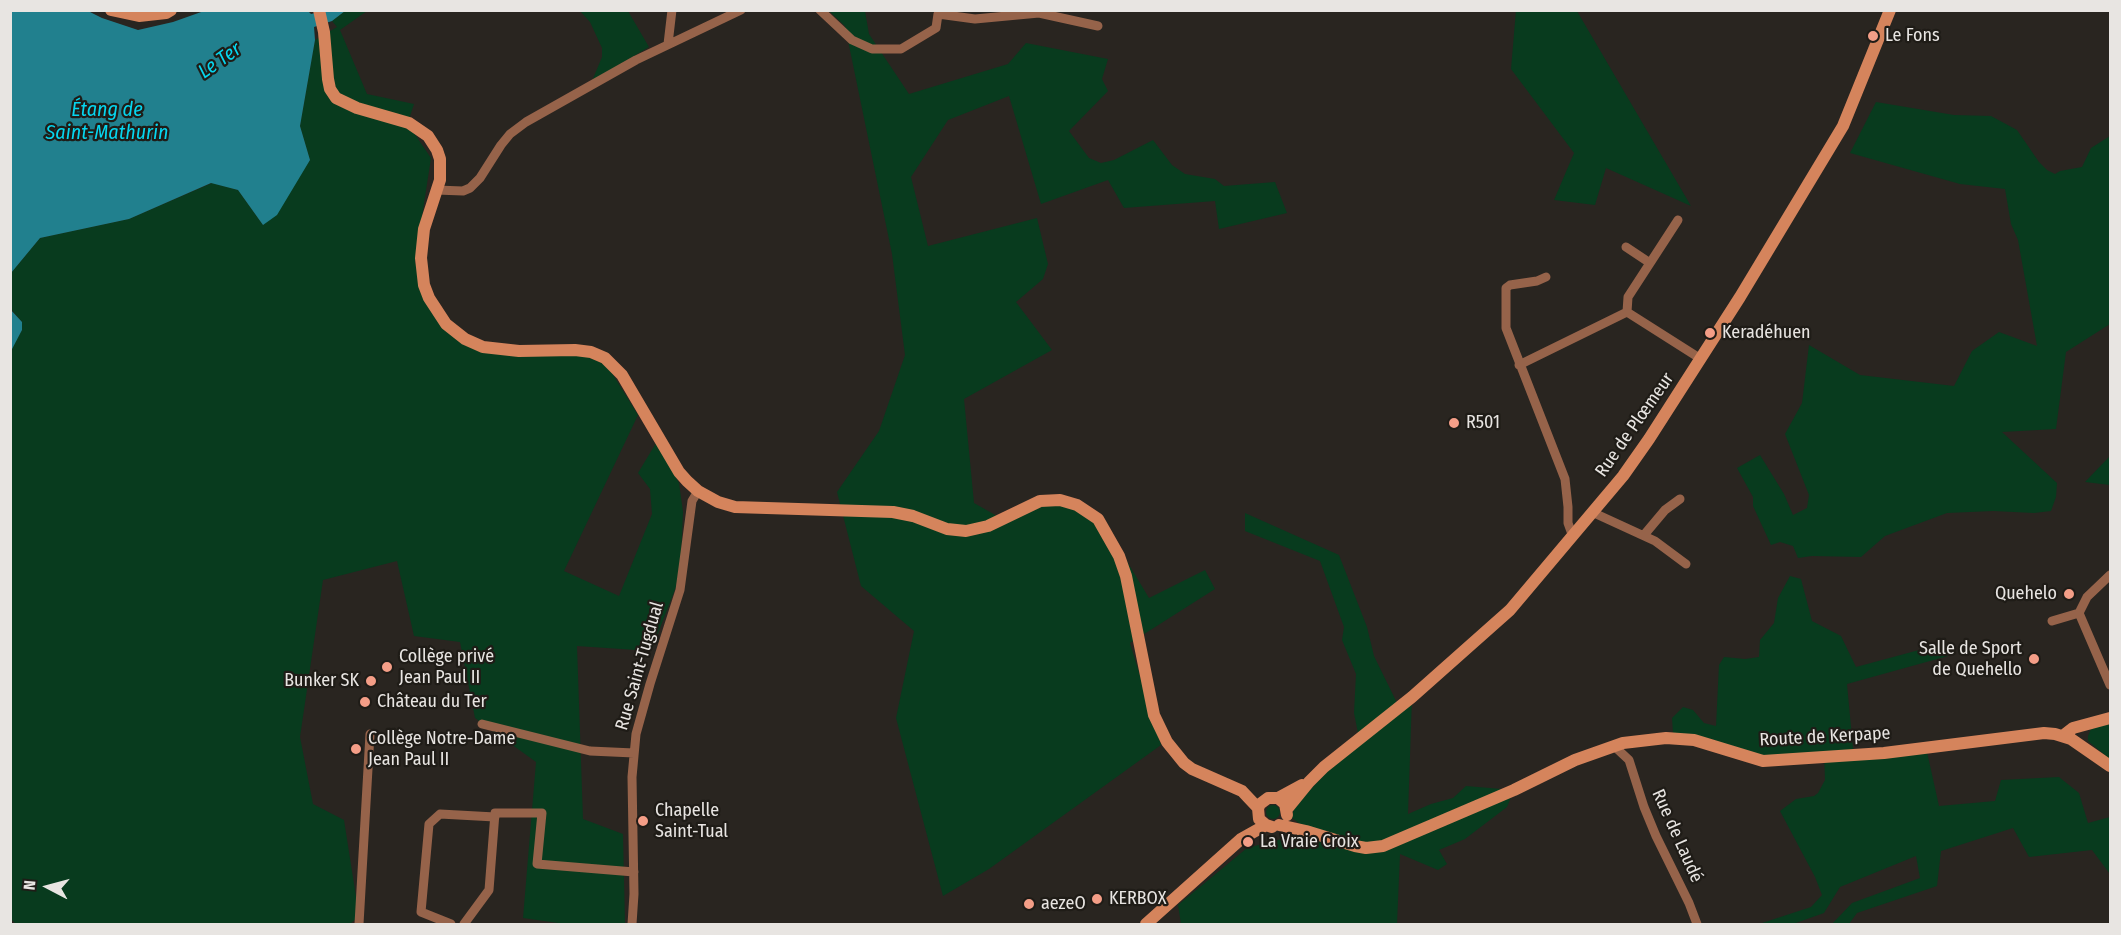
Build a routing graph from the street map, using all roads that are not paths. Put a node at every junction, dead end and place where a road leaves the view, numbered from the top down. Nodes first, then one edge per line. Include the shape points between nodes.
1 (111, 10) edge
2 (171, 10) edge
3 (319, 10) edge
4 (672, 10) edge
5 (741, 10) edge
6 (820, 10) edge
7 (1890, 10) edge
8 (938, 12) edge
9 (1098, 26) dead end
10 (668, 44) junction
11 (436, 190) junction
12 (1678, 220) dead end
13 (1626, 247) dead end
14 (1650, 263) junction
15 (1546, 277) dead end
16 (1627, 312) junction
17 (1701, 359) junction
18 (1519, 365) junction
19 (698, 491) junction
20 (1680, 499) dead end
21 (1569, 507) junction
22 (1594, 513) junction
23 (1584, 524) junction
24 (1644, 535) junction
25 (1574, 537) junction
26 (1686, 564) dead end
27 (2110, 575) edge
28 (2079, 613) junction
29 (2052, 621) dead end
30 (2110, 685) edge
31 (2110, 718) edge
32 (482, 723) dead end
33 (2086, 726) junction
34 (369, 734) dead end
35 (2064, 735) junction
36 (1633, 741) junction
37 (2076, 743) junction
38 (1614, 746) junction
39 (1174, 750) junction
40 (634, 753) junction
41 (1629, 760) junction
42 (2110, 766) edge
43 (1309, 782) junction
44 (1273, 798) junction
45 (1258, 811) junction
46 (1287, 812) junction
47 (495, 816) junction
48 (1272, 825) junction
49 (1306, 831) junction
50 (1241, 839) junction
51 (634, 872) junction
52 (359, 924) edge
53 (451, 924) edge
54 (464, 924) edge
55 (632, 924) edge
56 (1146, 924) edge
57 (1697, 924) edge

1 - 2 main road via 139,16
3 - 11 main road via 330,89 345,104 422,130 440,159
4 - 10 street
5 - 10 street
6 - 8 street via 852,40 872,49 901,49 936,27
7 - 17 main road, Rue de Plœmeur via 1843,126
8 - 9 street via 975,19 1039,13
10 - 11 street via 526,122 506,140 470,188
11 - 19 main road via 421,242 421,258 424,285 446,324 483,347 575,350 604,358 622,375 679,472
12 - 14 street
13 - 14 street
14 - 16 street via 1628,297
15 - 18 street via 1506,288 1506,328
16 - 17 street
16 - 18 street
17 - 22 main road, Rue de Plœmeur via 1637,458
18 - 21 street via 1565,479
19 - 39 main road via 735,507 893,512 966,531 988,526 1040,501 1060,500 1077,505 1098,519 1119,556 1154,715
19 - 40 street, Rue Saint-Tugdual via 692,501 680,590 650,684
20 - 24 street
21 - 23 street
21 - 25 street via 1568,523
22 - 23 main road, Rue de Plœmeur
22 - 24 street
23 - 25 main road, Rue de Plœmeur
24 - 26 street
25 - 43 main road, Rue de Plœmeur via 1510,610 1456,660
27 - 28 street via 2087,597
28 - 29 street
28 - 30 street
31 - 33 main road
32 - 40 street via 590,752
33 - 35 main road via 2073,728
33 - 37 main road
34 - 52 street
35 - 36 main road, Route de Kerpape via 2044,733 1884,753 1763,761 1694,740
35 - 37 main road
36 - 38 main road, Route de Kerpape
36 - 41 street
37 - 42 main road
38 - 41 street, Rue de Laudé
38 - 49 main road, Route de Kerpape via 1383,846 1355,846
39 - 44 main road via 1211,773 1255,794
39 - 45 main road via 1192,769 1242,791
40 - 51 street, Rue Saint-Tugdual
41 - 57 street, Rue de Laudé via 1652,826
43 - 44 main road, Rue de Plœmeur
43 - 46 main road, Rue de Plœmeur
44 - 45 main road via 1263,800
44 - 46 main road via 1286,804
45 - 48 main road via 1262,823
45 - 50 main road
46 - 48 main road via 1283,823
46 - 49 main road, Route de Kerpape
47 - 51 street via 542,813 537,864
47 - 53 street via 440,814 429,824 421,912
47 - 54 street via 489,890
48 - 49 main road, Route de Kerpape
48 - 50 main road
50 - 56 main road
51 - 55 street, Rue Saint-Tugdual

